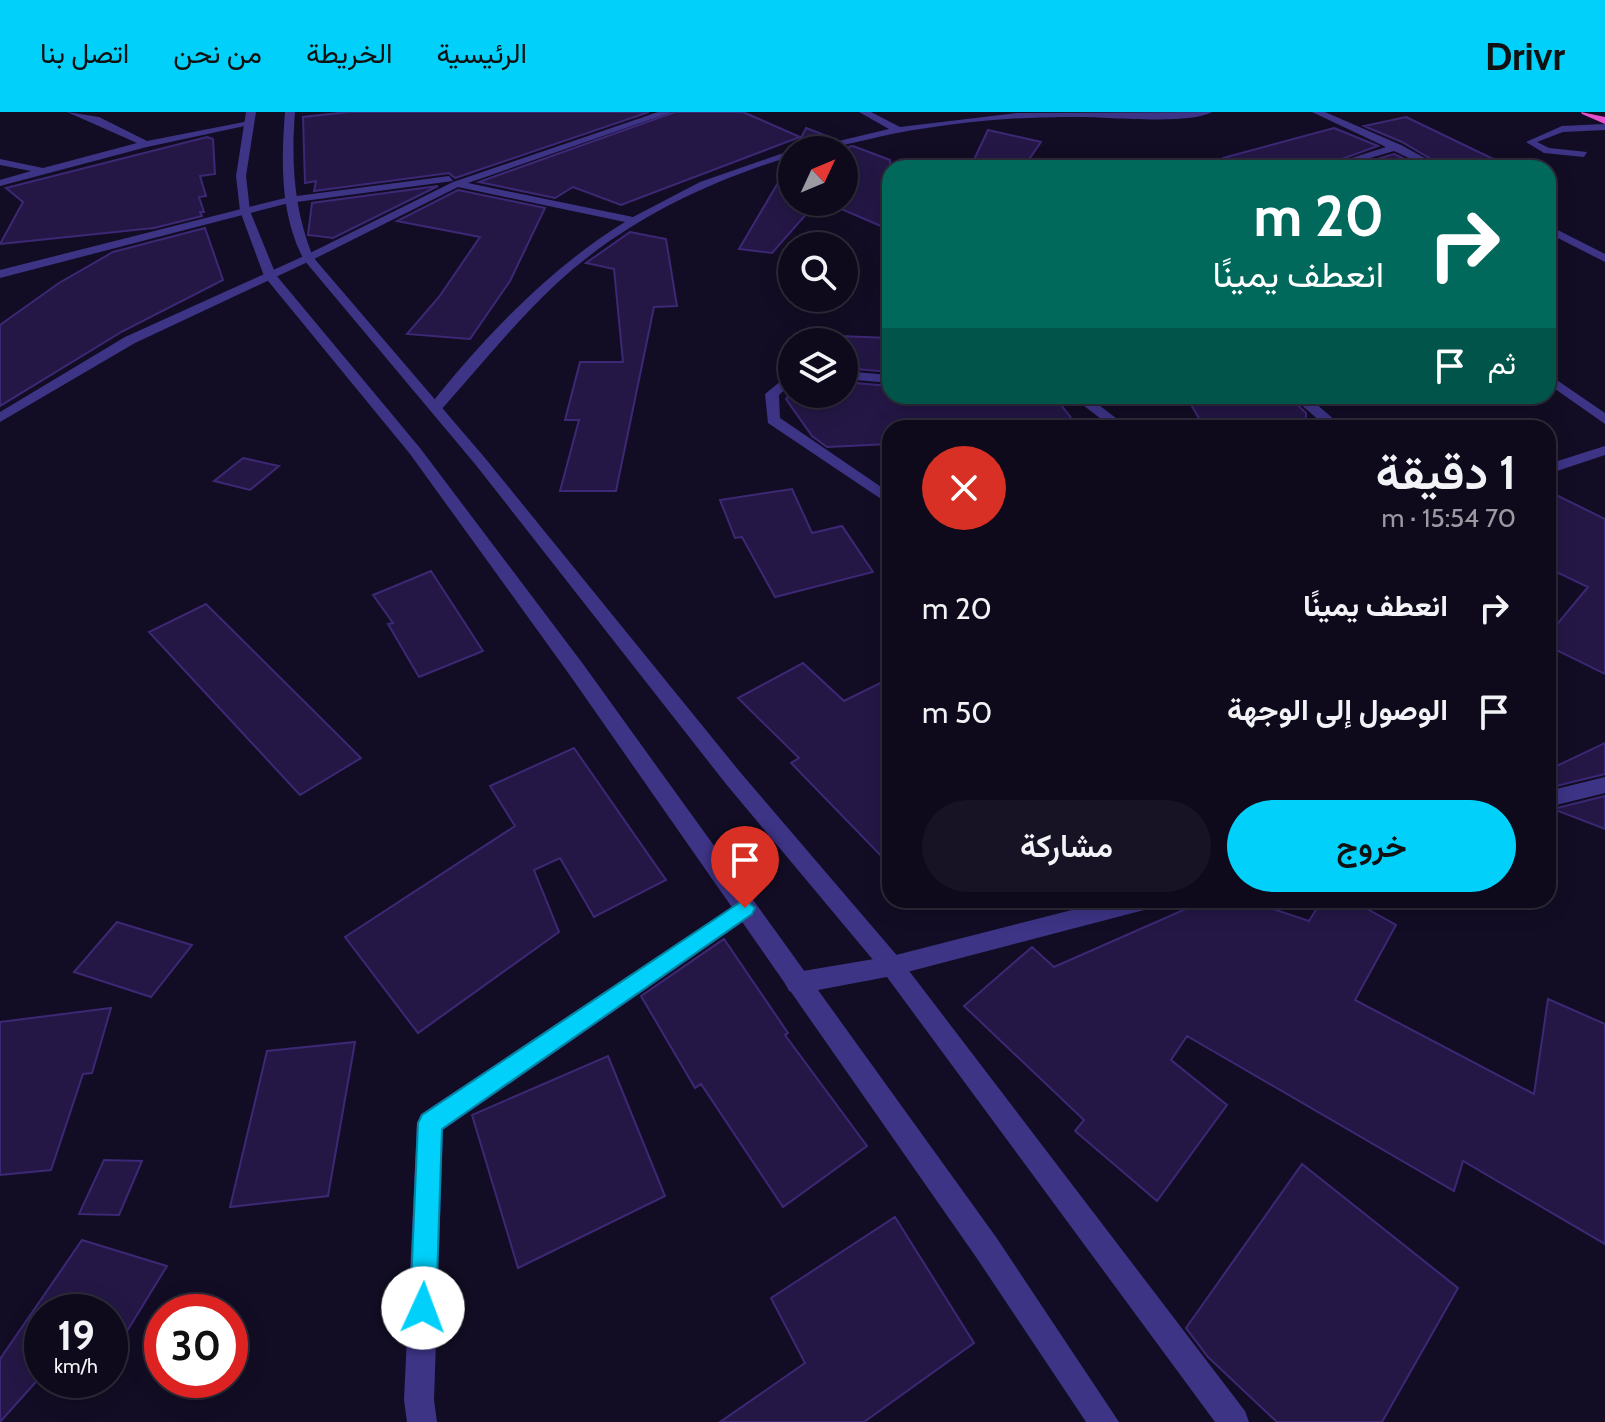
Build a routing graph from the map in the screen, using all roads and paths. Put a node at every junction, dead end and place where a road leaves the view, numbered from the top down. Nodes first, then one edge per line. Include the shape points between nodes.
1 (72, 112) edge
2 (290, 112) edge
3 (667, 112) edge
4 (864, 112) edge
5 (1207, 112) edge
6 (1317, 112) edge
7 (1586, 112) edge
8 (250, 118) edge
9 (1605, 124) edge
10 (897, 129) junction
11 (858, 138) edge
12 (146, 144) junction
13 (1398, 147) junction
14 (1584, 154) dead end
15 (778, 158) edge
16 (1353, 160) edge
17 (1423, 160) edge
18 (0, 162) edge
19 (496, 168) junction
20 (41, 170) junction
21 (0, 183) edge
22 (457, 184) junction
23 (289, 200) junction
24 (245, 211) junction
25 (632, 220) junction
26 (1556, 232) edge
27 (1605, 247) edge
28 (1587, 249) junction
29 (308, 258) junction
30 (1605, 259) edge
31 (0, 274) edge
32 (270, 276) junction
33 (858, 376) edge
34 (882, 378) edge
35 (1556, 384) edge
36 (778, 389) edge
37 (1089, 404) edge
38 (1308, 404) edge
39 (435, 408) junction
40 (0, 418) edge
41 (1111, 420) edge
42 (1327, 420) edge
43 (1605, 420) edge
44 (1605, 450) edge
45 (1556, 466) edge
46 (882, 495) edge
47 (1605, 785) edge
48 (1556, 797) edge
49 (745, 908) junction
50 (1117, 908) edge
51 (892, 966) junction
52 (797, 983) junction
53 (422, 1422) edge
54 (1104, 1422) edge
55 (1234, 1422) edge

1 - 12 street
2 - 23 street
3 - 19 street
4 - 10 street
5 - 10 street via 1161,118 1050,113
6 - 13 street
7 - 9 highway
8 - 12 street
8 - 24 street via 241,176
9 - 14 lane via 1562,129 1530,142 1547,151
10 - 11 street
12 - 20 street
13 - 16 street
13 - 17 street
15 - 25 street
18 - 20 street
19 - 22 street
19 - 23 street via 431,184
20 - 21 street
22 - 25 street
22 - 29 street
23 - 24 street
23 - 29 street
24 - 31 street
24 - 32 street
25 - 39 street via 567,269
26 - 28 street
27 - 28 street
28 - 30 street
29 - 32 street
29 - 39 street
32 - 40 street via 130,340
32 - 49 street via 415,451
33 - 34 street
35 - 43 street
36 - 46 street via 772,394 773,420
37 - 41 street
38 - 42 street
39 - 51 street
44 - 45 street
47 - 48 street
49 - 52 street
49 - 53 street via 430,1123
50 - 51 street
51 - 52 street
51 - 55 street
52 - 54 street

